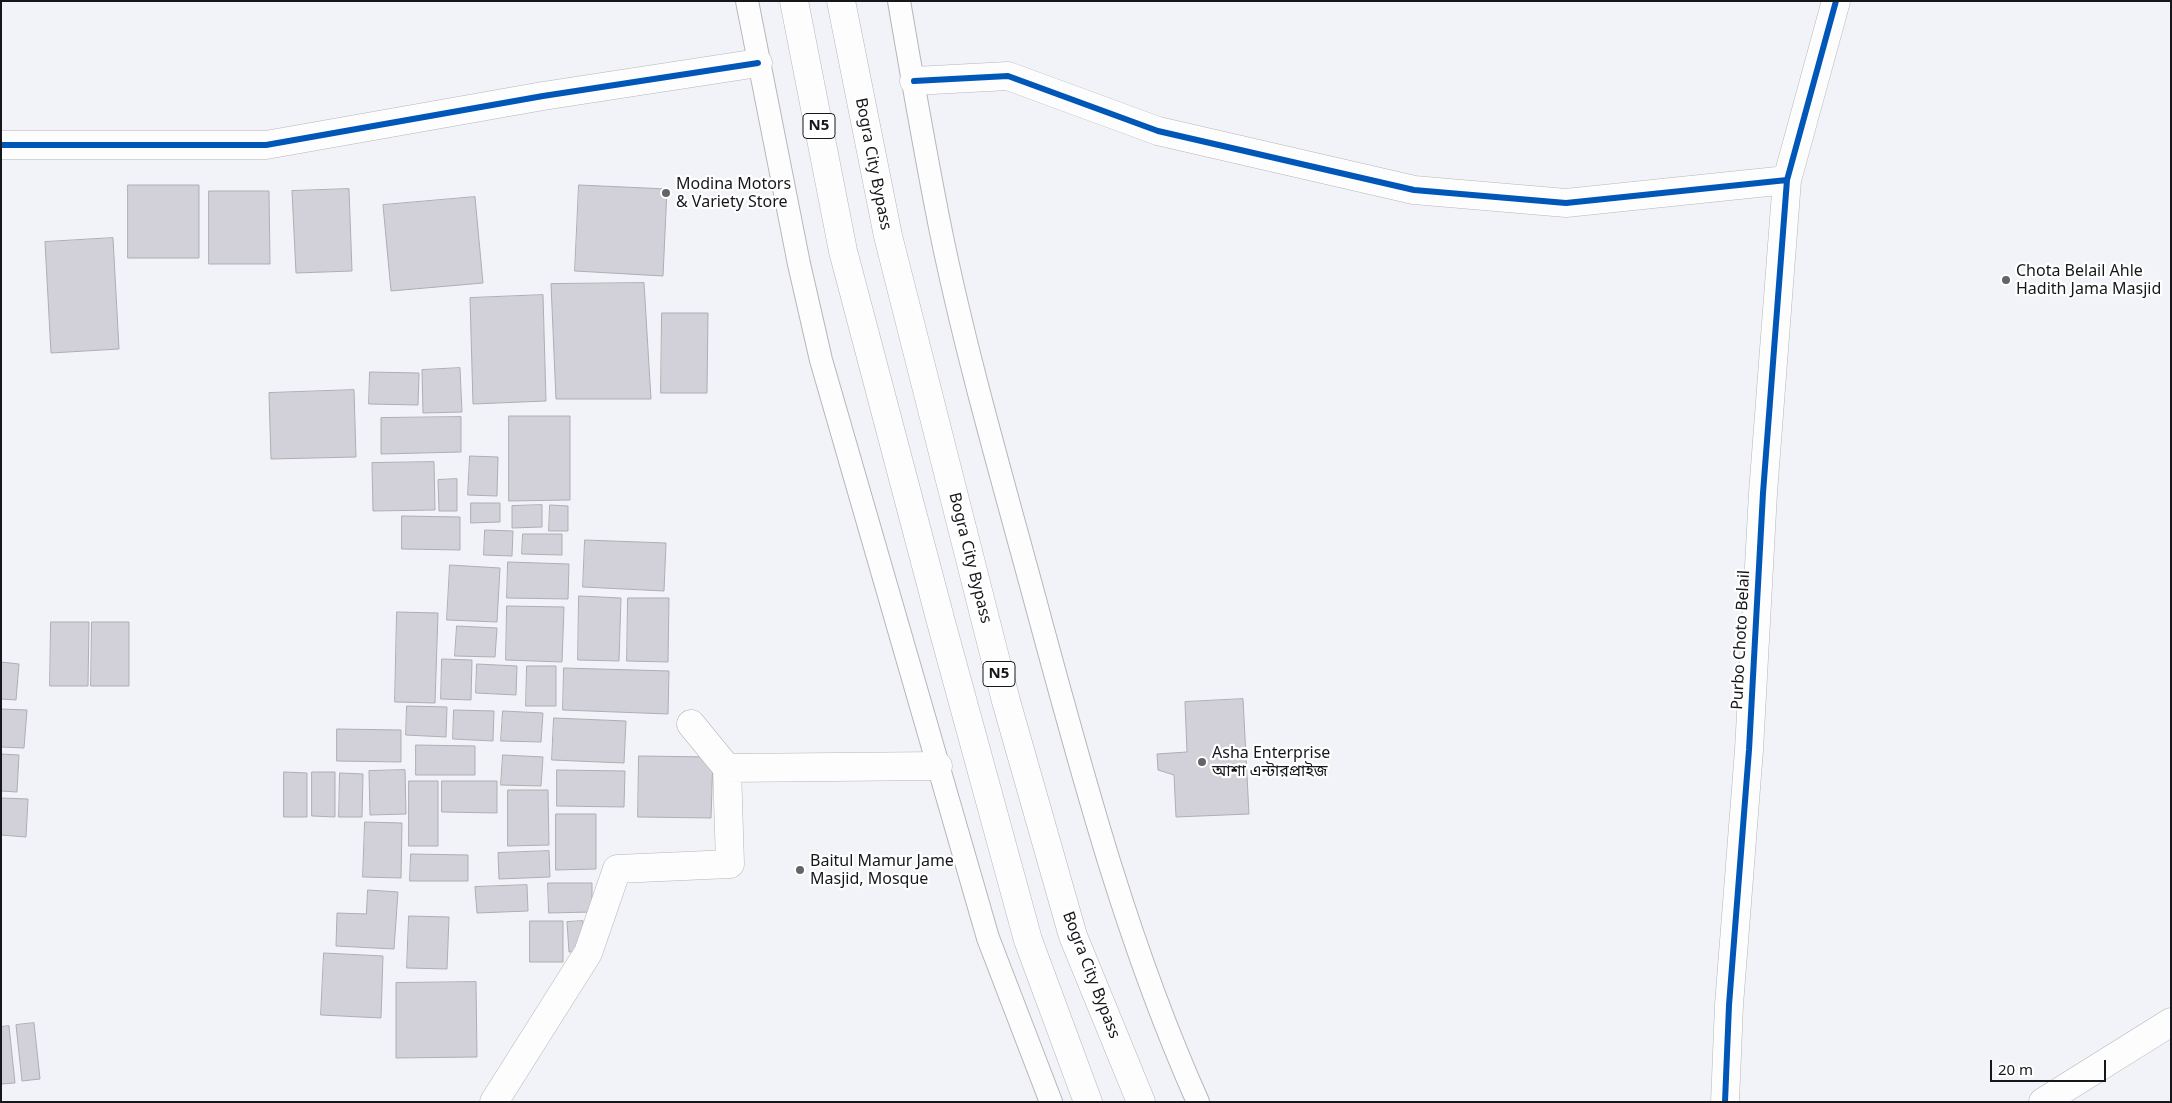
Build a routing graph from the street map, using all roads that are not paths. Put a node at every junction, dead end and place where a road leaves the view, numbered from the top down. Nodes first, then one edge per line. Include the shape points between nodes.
1 (748, 1) edge
2 (794, 1) edge
3 (840, 1) edge
4 (899, 1) edge
5 (1836, 1) edge
6 (758, 63) junction
7 (914, 81) junction
8 (1, 145) edge
9 (1787, 180) junction
10 (691, 724) dead end
11 (938, 766) junction
12 (727, 768) junction
13 (2171, 1022) edge
14 (494, 1102) edge
15 (1051, 1102) edge
16 (1088, 1102) edge
17 (1141, 1102) edge
18 (1198, 1102) edge
19 (1725, 1102) edge
20 (2042, 1102) edge

1 - 6 lane
2 - 16 main road, N5 via 843,251 1028,940
3 - 17 main road, Bogra City Bypass / N5 via 888,236 1006,701 1073,936
4 - 7 lane
5 - 9 main road, Purbo Choto Belail
6 - 8 main road via 543,96 266,145
6 - 11 lane via 821,360
7 - 9 main road via 1008,76 1158,130 1414,190 1566,203
7 - 18 lane via 940,228 978,387 1104,850 1174,1048
9 - 19 main road, Purbo Choto Belail via 1763,493 1749,750 1728,1005
10 - 12 main road
11 - 12 main road
11 - 15 lane via 988,938
12 - 14 main road via 730,864 617,869 588,952
13 - 20 main road

